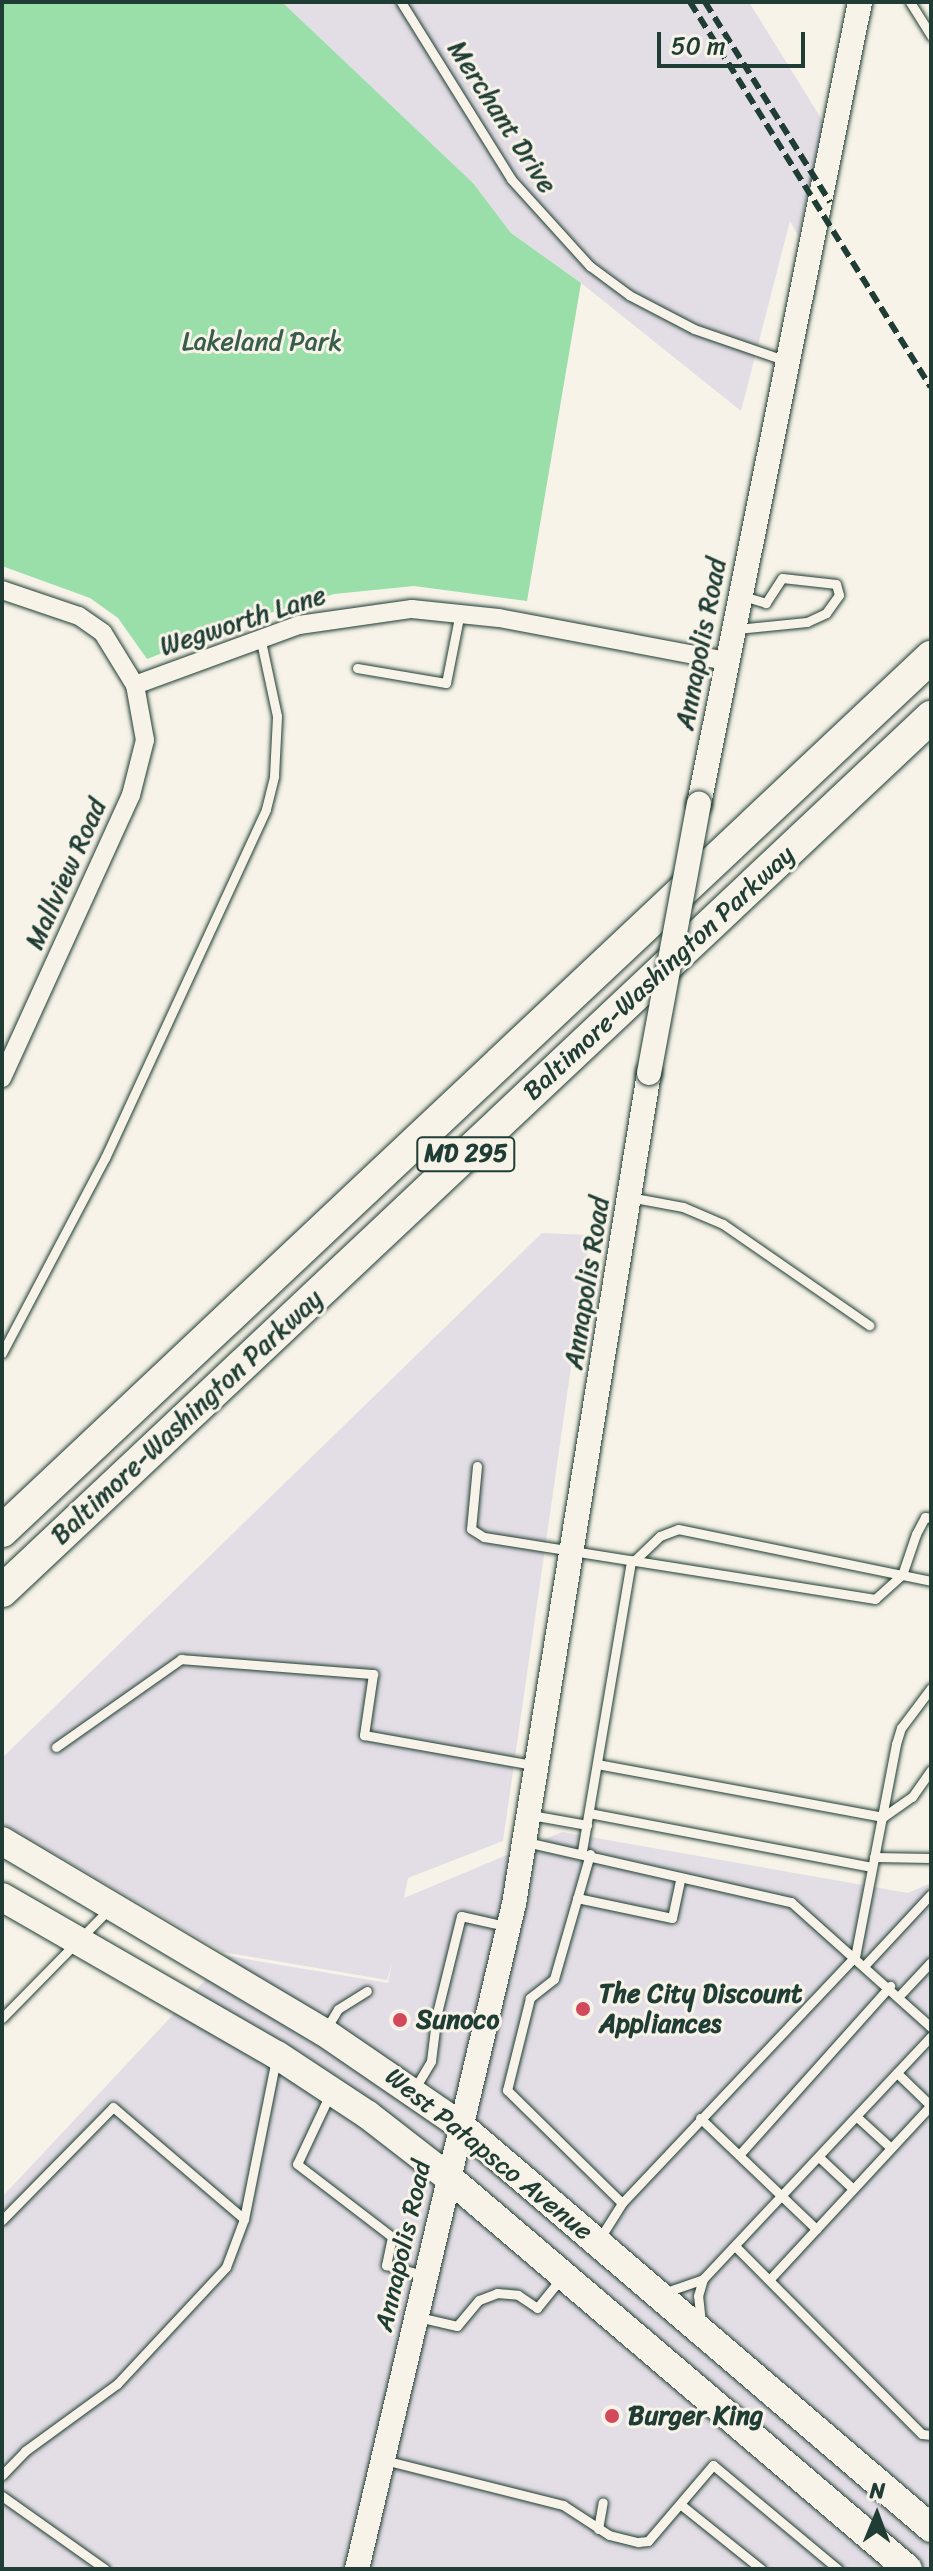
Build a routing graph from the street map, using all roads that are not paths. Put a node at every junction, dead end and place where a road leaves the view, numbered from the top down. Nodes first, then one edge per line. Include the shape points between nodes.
1 (401, 2) edge
2 (860, 2) edge
3 (910, 2) edge
4 (931, 36) edge
5 (784, 360) junction
6 (2, 590) edge
7 (740, 595) junction
8 (460, 612) junction
9 (733, 629) junction
10 (260, 637) junction
11 (931, 657) edge
12 (727, 661) junction
13 (357, 668) dead end
14 (135, 685) junction
15 (931, 717) edge
16 (2, 1078) edge
17 (629, 1197) junction
18 (869, 1325) dead end
19 (2, 1353) edge
20 (477, 1466) dead end
21 (931, 1518) edge
22 (2, 1531) edge
23 (572, 1550) junction
24 (632, 1561) junction
25 (902, 1575) junction
26 (931, 1581) edge
27 (2, 1591) edge
28 (931, 1688) edge
29 (56, 1747) dead end
30 (597, 1764) junction
31 (537, 1765) junction
32 (931, 1770) edge
33 (589, 1813) junction
34 (528, 1815) junction
35 (883, 1817) junction
36 (587, 1825) junction
37 (2, 1841) edge
38 (523, 1841) junction
39 (586, 1852) junction
40 (930, 1857) edge
41 (873, 1862) junction
42 (680, 1879) junction
43 (931, 1894) edge
44 (2, 1897) edge
45 (577, 1898) junction
46 (112, 1906) junction
47 (509, 1927) junction
48 (80, 1942) junction
49 (855, 1957) junction
50 (931, 1962) edge
51 (865, 1965) junction
52 (890, 1986) junction
53 (367, 1991) dead end
54 (900, 1995) junction
55 (2, 2018) edge
56 (931, 2027) edge
57 (324, 2032) junction
58 (931, 2036) edge
59 (277, 2055) junction
60 (897, 2073) junction
61 (331, 2091) junction
62 (413, 2091) junction
63 (931, 2105) edge
64 (857, 2117) junction
65 (700, 2118) junction
66 (460, 2125) junction
67 (891, 2148) junction
68 (739, 2155) junction
69 (820, 2158) junction
70 (448, 2177) junction
71 (853, 2189) junction
72 (784, 2198) junction
73 (622, 2203) junction
74 (244, 2219) junction
75 (2, 2220) edge
76 (816, 2229) junction
77 (597, 2240) junction
78 (735, 2246) junction
79 (564, 2275) junction
80 (425, 2276) junction
81 (703, 2279) junction
82 (769, 2280) junction
83 (657, 2292) junction
84 (415, 2317) junction
85 (703, 2331) junction
86 (931, 2435) edge
87 (381, 2459) junction
88 (2, 2475) edge
89 (2, 2496) edge
90 (603, 2502) dead end
91 (680, 2504) junction
92 (931, 2528) edge
93 (598, 2529) junction
94 (105, 2569) edge
95 (357, 2569) edge
96 (761, 2569) edge
97 (838, 2569) edge
98 (908, 2569) edge

1 - 5 lane, Merchant Drive via 511,179 590,266 629,295 694,329
2 - 5 main road, Annapolis Road
3 - 4 lane
5 - 7 main road, Annapolis Road
6 - 14 street, Wegworth Lane via 79,616 103,633
7 - 9 main road, Annapolis Road
7 - 9 lane via 766,603 782,578 836,584 839,595 826,613 807,622
8 - 10 street, Wegworth Lane via 412,609 336,616
8 - 12 street, Wegworth Lane
8 - 13 lane via 446,683
9 - 12 main road, Annapolis Road
10 - 14 street, Wegworth Lane
10 - 19 lane via 277,716 274,776 266,809 105,1158
11 - 22 highway, Baltimore-Washington Parkway / MD 295
12 - 17 main road, Annapolis Road, bridge
14 - 16 street, Mallview Road via 143,714 142,767
15 - 27 highway, Baltimore-Washington Parkway / MD 295
17 - 18 lane via 683,1207 723,1224
17 - 23 main road, Annapolis Road
20 - 23 lane via 471,1529 484,1537
21 - 25 lane via 925,1517 916,1534
23 - 24 lane
23 - 31 main road, Annapolis Road
24 - 25 lane via 875,1599
24 - 25 lane via 660,1536 678,1529
24 - 30 lane
25 - 26 lane
28 - 35 lane via 901,1728
29 - 31 lane via 181,1659 373,1674 364,1735
30 - 33 lane
30 - 35 lane
31 - 34 main road, Annapolis Road
32 - 35 lane via 912,1797
33 - 36 lane
33 - 41 lane
34 - 36 lane
34 - 38 main road, Annapolis Road
35 - 41 lane
36 - 39 lane
37 - 46 main road, West Patapsco Avenue
38 - 39 lane
38 - 47 main road, Annapolis Road
39 - 42 lane
39 - 45 lane
40 - 41 lane
41 - 49 lane
42 - 45 lane via 672,1918
42 - 49 lane via 791,1902
43 - 51 lane
44 - 48 main road, West Patapsco Avenue
45 - 73 lane via 554,1979 530,1998 507,2095
46 - 48 lane
46 - 57 main road, West Patapsco Avenue
47 - 62 lane via 461,1916 431,2061
47 - 66 main road, Annapolis Road
48 - 55 lane
48 - 59 main road, West Patapsco Avenue
49 - 51 lane
49 - 65 lane
50 - 54 lane
51 - 52 lane
52 - 54 lane
52 - 68 lane
53 - 57 lane via 338,2009
54 - 56 lane
57 - 62 main road, West Patapsco Avenue
58 - 60 lane
59 - 61 main road, West Patapsco Avenue
59 - 74 lane
60 - 63 lane
60 - 64 lane
61 - 70 main road, West Patapsco Avenue
61 - 80 lane via 297,2164 392,2237 386,2265
62 - 66 main road, West Patapsco Avenue
63 - 67 lane
64 - 67 lane
64 - 69 lane
65 - 68 lane
65 - 73 lane
66 - 70 main road, Annapolis Road
66 - 77 main road, West Patapsco Avenue
67 - 71 lane
68 - 72 lane
69 - 71 lane
69 - 72 lane
70 - 79 main road, West Patapsco Avenue
70 - 80 main road, Annapolis Road
71 - 76 lane
72 - 76 lane
72 - 78 lane
73 - 77 lane
74 - 75 lane via 113,2107
74 - 88 lane via 236,2246 213,2285 117,2384 25,2451
76 - 82 lane
77 - 83 main road, West Patapsco Avenue
78 - 81 lane
78 - 82 lane
79 - 84 lane via 537,2308 518,2295 497,2293 479,2300 457,2326
79 - 98 main road, West Patapsco Avenue
80 - 84 main road, Annapolis Road
81 - 83 lane
81 - 85 lane via 698,2304
82 - 86 lane via 922,2434
83 - 85 main road, West Patapsco Avenue
84 - 87 main road, Annapolis Road
85 - 92 main road, West Patapsco Avenue
87 - 93 lane via 563,2505
87 - 95 main road, Annapolis Road
89 - 94 lane
90 - 93 lane
91 - 93 lane via 648,2541 626,2540
91 - 96 lane
91 - 97 lane via 713,2465

